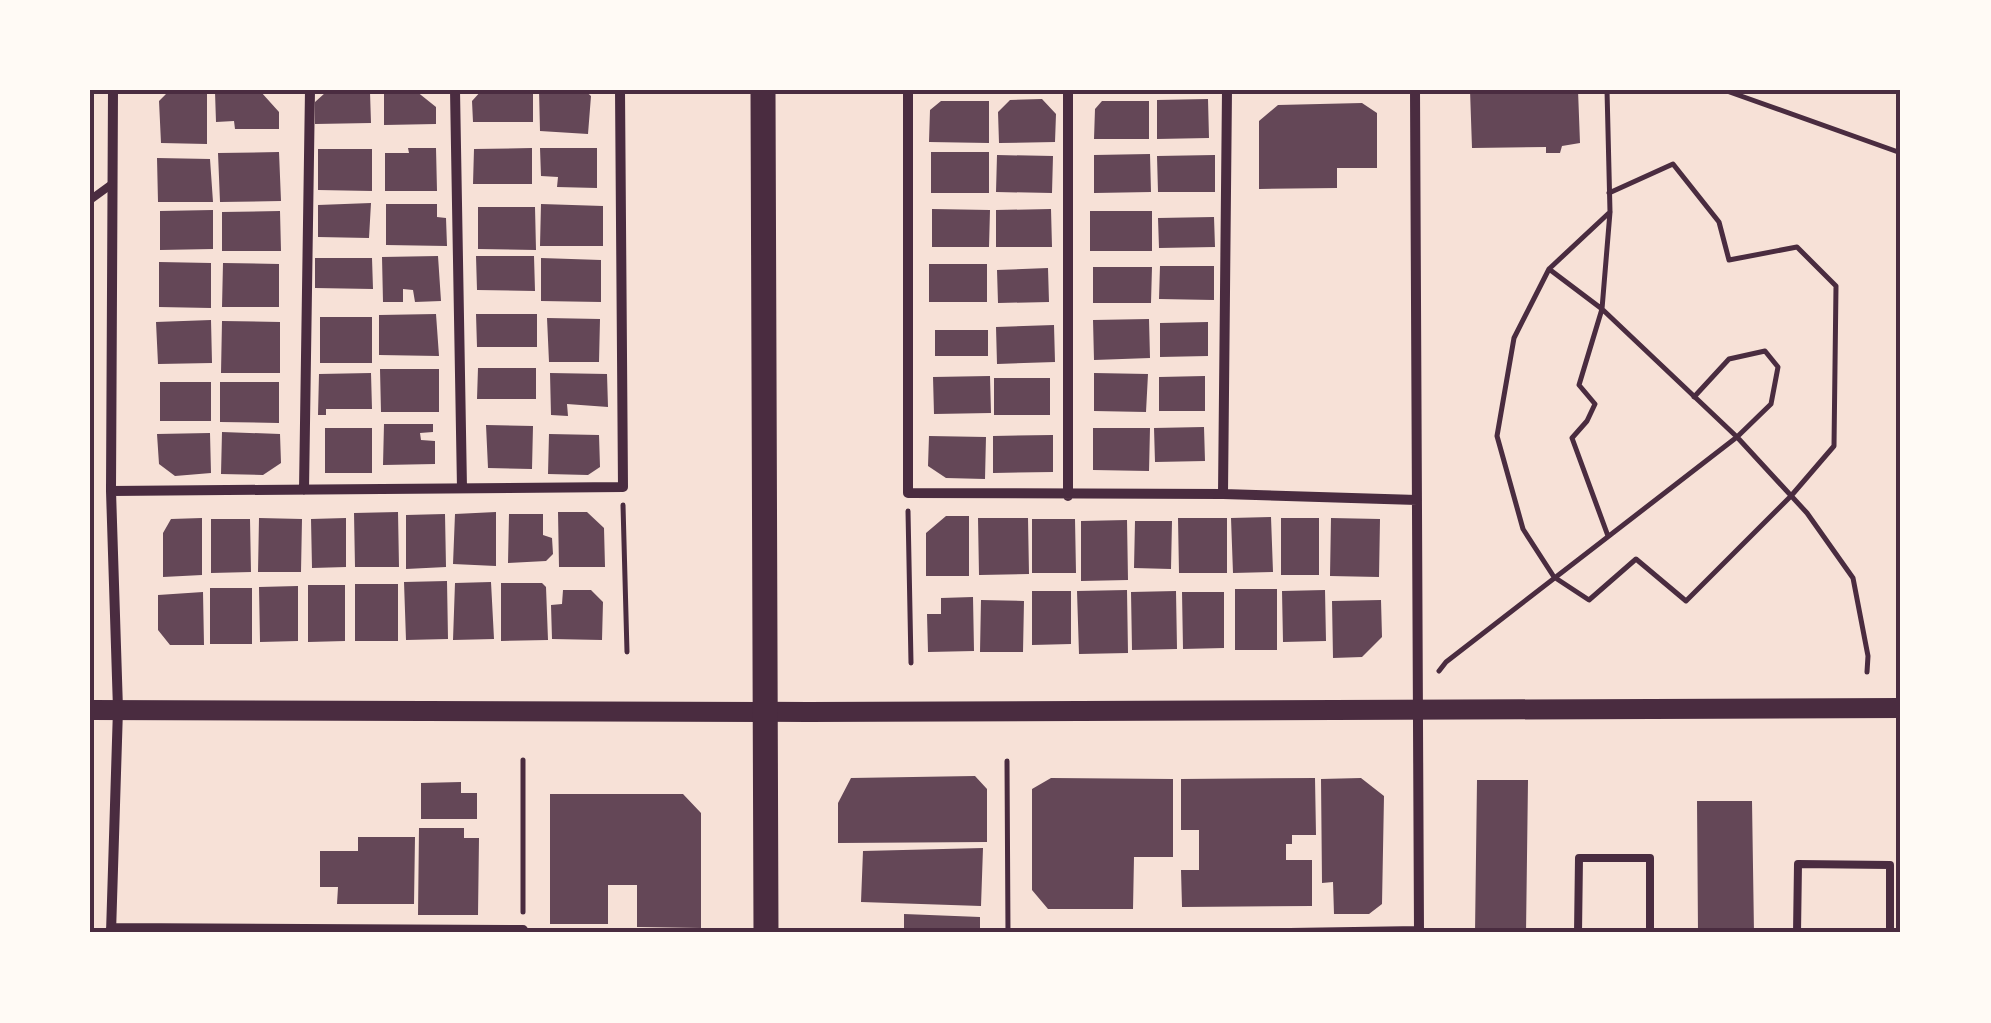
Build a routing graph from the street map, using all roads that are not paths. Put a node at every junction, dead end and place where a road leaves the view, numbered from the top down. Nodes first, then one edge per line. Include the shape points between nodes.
1 (113, 90) edge
2 (310, 90) edge
3 (455, 90) edge
4 (620, 90) edge
5 (763, 90) edge
6 (908, 90) edge
7 (1068, 90) edge
8 (1227, 90) edge
9 (1414, 90) edge
10 (112, 184) junction
11 (90, 200) edge
12 (462, 488) junction
13 (304, 490) junction
14 (111, 491) junction
15 (1223, 494) junction
16 (1068, 496) junction
17 (1417, 500) junction
18 (1901, 708) edge
19 (90, 710) edge
20 (118, 710) junction
21 (1418, 710) junction
22 (766, 712) junction
23 (111, 931) edge
24 (332, 931) edge
25 (523, 931) edge
26 (1419, 932) edge
27 (766, 933) edge
28 (1290, 933) edge
29 (1578, 933) edge
30 (1650, 933) edge
31 (1797, 933) edge
32 (1890, 933) edge

1 - 10 street
2 - 13 street
3 - 12 street
4 - 12 street via 623,487
5 - 22 main road
6 - 16 street via 908,493
7 - 16 street
8 - 15 street
9 - 17 street
10 - 11 lane
10 - 14 street
12 - 13 street
13 - 14 street
14 - 20 street
15 - 16 street
15 - 17 street
17 - 21 street
18 - 21 main road
19 - 20 main road
20 - 22 main road
20 - 23 street
21 - 22 main road
21 - 26 street
22 - 27 main road
23 - 24 street
24 - 25 street
26 - 28 street
29 - 30 lane via 1579,858 1650,858
31 - 32 lane via 1798,864 1890,865

